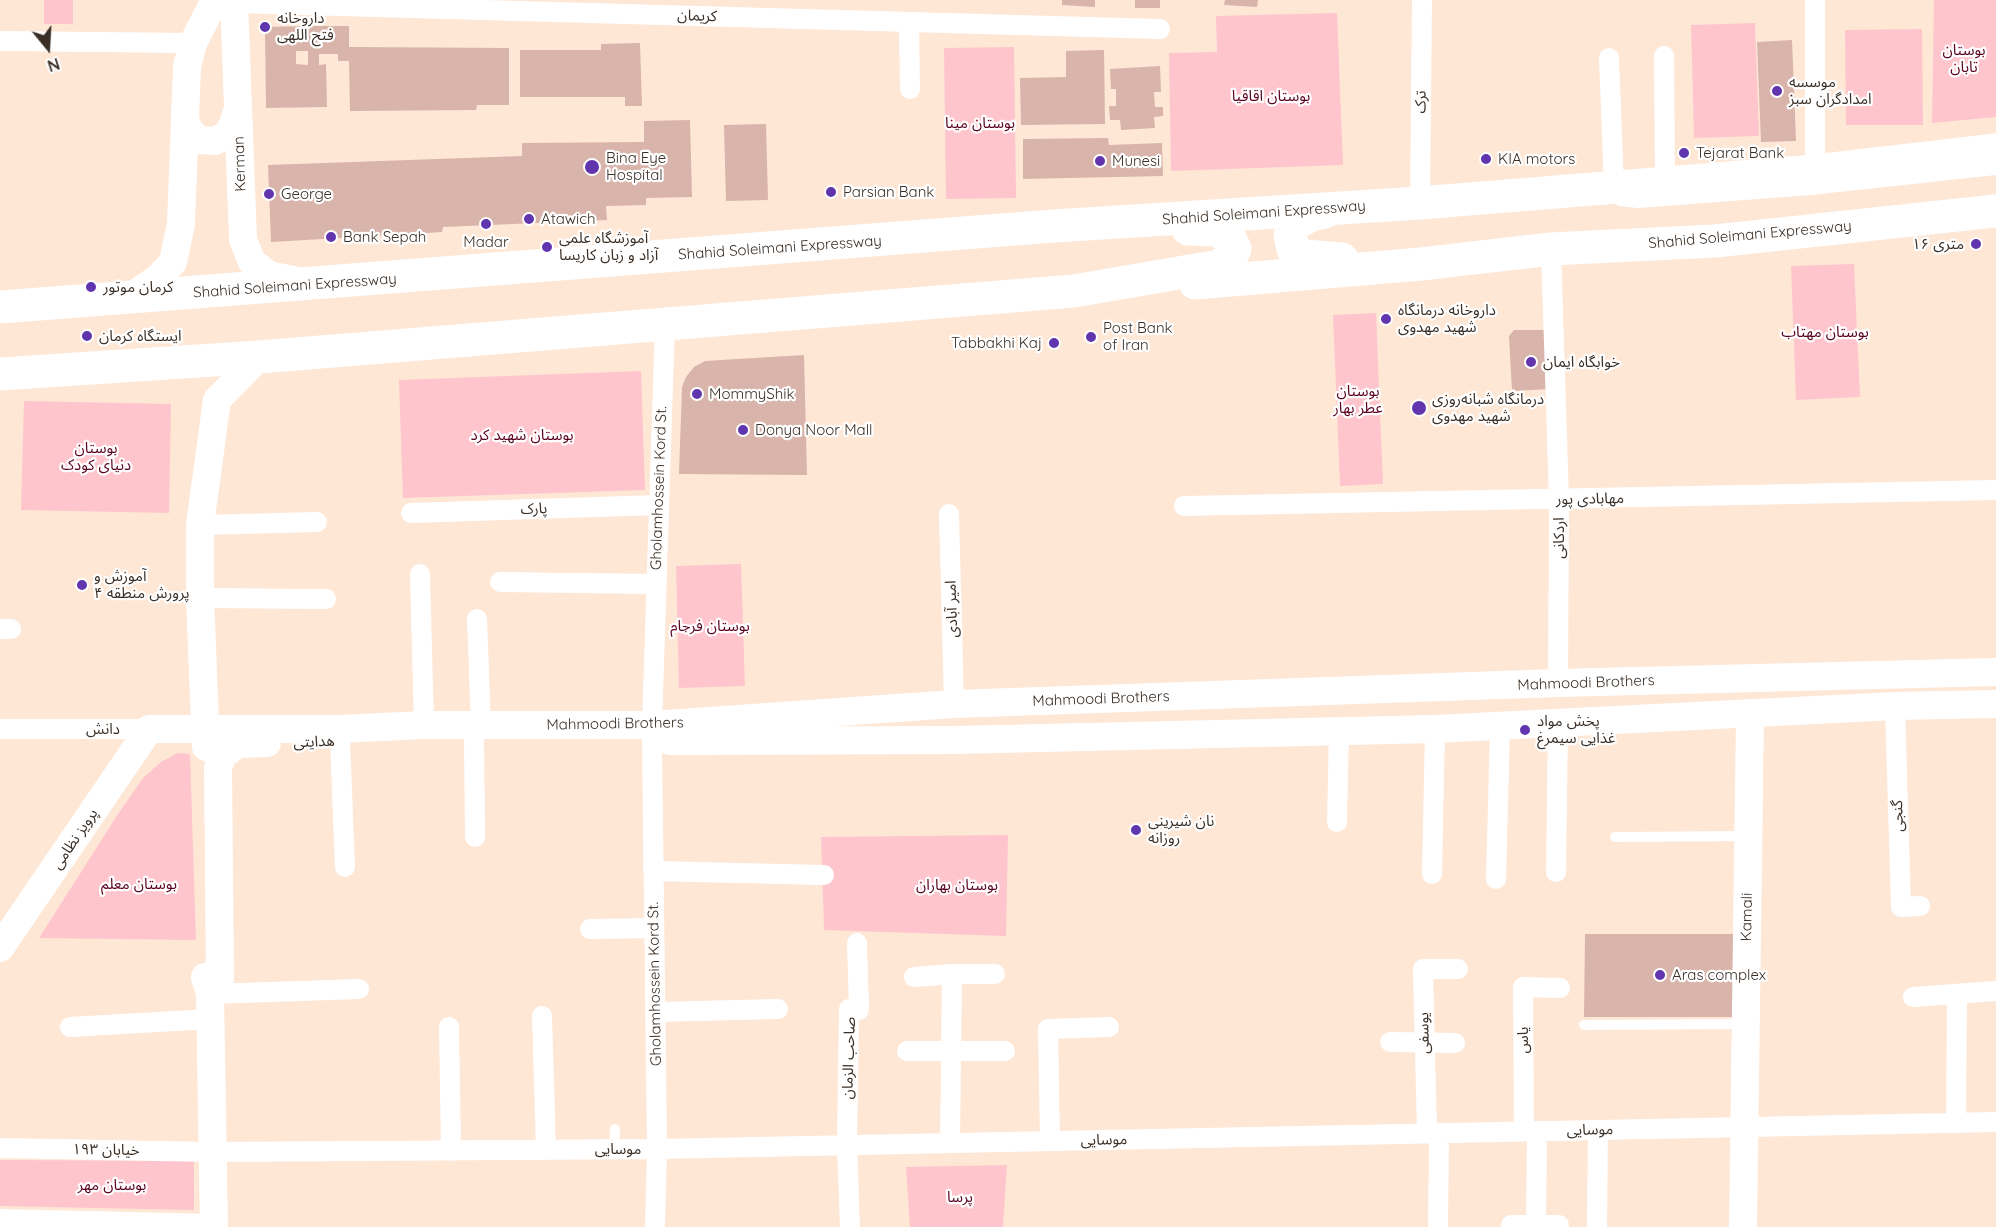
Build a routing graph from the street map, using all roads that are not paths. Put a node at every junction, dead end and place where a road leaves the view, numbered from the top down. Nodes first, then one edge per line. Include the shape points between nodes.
1 (1422, 0) edge
2 (1815, 0) edge
3 (228, 1) edge
4 (909, 22) junction
5 (1160, 29) dead end
6 (0, 42) edge
7 (193, 43) junction
8 (1664, 56) dead end
9 (1609, 58) dead end
10 (910, 89) dead end
11 (238, 109) junction
12 (185, 120) junction
13 (1996, 150) edge
14 (1996, 170) edge
15 (1815, 171) junction
16 (1665, 182) junction
17 (1614, 187) junction
18 (1560, 192) junction
19 (1420, 203) junction
20 (1996, 211) edge
21 (1770, 223) dead end
22 (1054, 226) junction
23 (1715, 241) junction
24 (1551, 249) junction
25 (1421, 264) junction
26 (312, 284) junction
27 (1074, 291) junction
28 (129, 298) junction
29 (0, 307) edge
30 (664, 323) junction
31 (259, 357) junction
32 (0, 374) edge
33 (1996, 490) edge
34 (1559, 500) junction
35 (658, 505) junction
36 (1184, 506) dead end
37 (411, 513) dead end
38 (949, 514) dead end
39 (317, 522) dead end
40 (200, 525) junction
41 (420, 574) dead end
42 (500, 582) dead end
43 (656, 584) junction
44 (200, 598) junction
45 (326, 599) dead end
46 (477, 619) dead end
47 (1996, 672) edge
48 (1558, 683) junction
49 (954, 704) junction
50 (1996, 704) edge
51 (1895, 706) junction
52 (1815, 711) junction
53 (1750, 714) junction
54 (1558, 724) junction
55 (424, 725) junction
56 (1500, 727) junction
57 (0, 729) edge
58 (149, 729) junction
59 (1435, 729) junction
60 (206, 730) junction
61 (1339, 731) junction
62 (478, 732) junction
63 (652, 733) junction
64 (340, 741) junction
65 (1749, 762) junction
66 (1337, 822) dead end
67 (1748, 836) junction
68 (475, 837) dead end
69 (1615, 837) dead end
70 (345, 867) dead end
71 (653, 871) junction
72 (1556, 872) dead end
73 (1432, 874) dead end
74 (824, 875) dead end
75 (1496, 879) dead end
76 (1920, 906) dead end
77 (654, 928) junction
78 (591, 929) dead end
79 (857, 943) dead end
80 (0, 948) edge
81 (1458, 969) dead end
82 (952, 974) junction
83 (995, 974) dead end
84 (914, 977) dead end
85 (1560, 988) dead end
86 (360, 989) dead end
87 (1996, 991) edge
88 (1957, 994) junction
89 (1913, 997) dead end
90 (210, 1006) junction
91 (778, 1009) dead end
92 (655, 1012) junction
93 (542, 1016) dead end
94 (1584, 1024) dead end
95 (1746, 1024) junction
96 (70, 1027) dead end
97 (449, 1027) dead end
98 (1109, 1027) dead end
99 (1390, 1042) dead end
100 (1425, 1042) junction
101 (1455, 1043) dead end
102 (907, 1051) dead end
103 (1005, 1051) dead end
104 (951, 1052) junction
105 (1996, 1122) edge
106 (1956, 1123) junction
107 (1744, 1127) junction
108 (615, 1130) dead end
109 (1598, 1130) junction
110 (1530, 1131) junction
111 (1433, 1133) junction
112 (1050, 1141) junction
113 (950, 1143) junction
114 (847, 1145) junction
115 (0, 1148) edge
116 (614, 1149) junction
117 (657, 1149) junction
118 (451, 1150) junction
119 (546, 1150) junction
120 (213, 1152) junction
121 (0, 1219) edge
122 (1511, 1225) dead end
123 (1536, 1225) junction
124 (1559, 1225) dead end
125 (214, 1226) edge
126 (655, 1227) edge
127 (850, 1227) edge
128 (1438, 1227) edge
129 (1597, 1227) edge
130 (1743, 1227) edge

1 - 19 street, ترک
2 - 15 street
3 - 4 street, کریمان
3 - 7 main road
3 - 11 main road, Kerman
4 - 5 street, کریمان
4 - 10 street
6 - 7 street
7 - 12 main road via 187,67
8 - 16 street
9 - 17 street
11 - 12 main road via 228,134 215,141 200,140 190,132
11 - 26 main road, Kerman via 243,240 252,262 269,275
12 - 28 main road via 181,224 173,262
13 - 15 highway, Shahid Soleimani Expressway
14 - 18 lane via 1638,203
15 - 16 highway, Shahid Soleimani Expressway
16 - 17 highway, Shahid Soleimani Expressway
17 - 18 highway, Shahid Soleimani Expressway
18 - 19 highway, Shahid Soleimani Expressway
19 - 22 highway, Shahid Soleimani Expressway
19 - 25 highway via 1311,215 1295,224 1290,235 1293,249 1304,256
20 - 23 highway, Shahid Soleimani Expressway
21 - 23 lane
22 - 26 highway, Shahid Soleimani Expressway
22 - 27 highway via 1217,230 1230,237 1235,249 1230,259 1219,266
23 - 24 highway, Shahid Soleimani Expressway
24 - 25 highway, Shahid Soleimani Expressway
24 - 34 street, اردکانی
25 - 27 highway, Shahid Soleimani Expressway
26 - 28 highway, Shahid Soleimani Expressway
27 - 30 highway
28 - 29 highway, Shahid Soleimani Expressway
30 - 31 highway
30 - 35 street, Gholamhossein Kord St.
31 - 32 highway
31 - 40 main road, هدایتی via 217,400
33 - 34 street, مهابادی پور
34 - 36 street, مهابادی پور
34 - 48 street, اردکانی
35 - 37 street, پارک
35 - 43 street, Gholamhossein Kord St.
38 - 49 street, امیر آبادی
39 - 40 street
40 - 44 main road, هدایتی
41 - 55 street
42 - 43 street
43 - 63 street, Gholamhossein Kord St.
44 - 45 street
44 - 60 main road, هدایتی
46 - 62 street
47 - 48 main road, Mahmoodi Brothers
48 - 49 main road, Mahmoodi Brothers
48 - 54 main road
49 - 63 main road, Mahmoodi Brothers
50 - 51 main road, Mahmoodi Brothers
51 - 52 main road, Mahmoodi Brothers
51 - 76 street, گنجی via 1901,907
52 - 53 main road, Mahmoodi Brothers
52 - 65 main road via 1785,721 1769,732
53 - 54 main road, Mahmoodi Brothers
53 - 65 main road, Kamali
54 - 56 main road, Mahmoodi Brothers
54 - 72 street
55 - 60 main road
55 - 62 main road
56 - 59 main road, Mahmoodi Brothers
56 - 75 street
57 - 58 street, دانش
58 - 60 main road, دانش
58 - 80 main road, پرویز نظامی
59 - 61 main road, Mahmoodi Brothers
59 - 73 street
60 - 90 main road, هدایتی via 205,978
61 - 63 main road, Mahmoodi Brothers via 955,740
61 - 66 street
62 - 63 main road, هدایتی
62 - 64 main road, هدایتی
62 - 68 street
63 - 71 street, Gholamhossein Kord St.
64 - 70 street
64 - 90 main road, هدایتی via 238,744 223,755 218,767 217,797 220,980
65 - 67 main road, Kamali
67 - 69 lane
67 - 95 main road, Kamali
71 - 74 street
71 - 77 street, Gholamhossein Kord St.
77 - 78 street
77 - 92 street, Gholamhossein Kord St.
79 - 114 street, صاحب الزمان via 859,1010 849,1010
81 - 100 street, یوسفی via 1414,969
82 - 83 street
82 - 84 street
82 - 104 street
85 - 110 street, یاس via 1523,987
86 - 90 street
87 - 88 street
88 - 89 street
88 - 106 street
90 - 96 street
90 - 120 main road, هدایتی
91 - 92 street
92 - 117 street, Gholamhossein Kord St.
93 - 119 street
94 - 95 lane
95 - 107 main road, Kamali
97 - 118 street
98 - 112 street via 1048,1029
99 - 100 street
100 - 101 street
100 - 111 street, یوسفی
102 - 104 street
103 - 104 street
104 - 113 street
105 - 106 street, موسایی
106 - 107 street, موسایی
107 - 109 street, موسایی
107 - 130 main road, Kamali
108 - 116 lane
109 - 110 street, موسایی
109 - 129 street
110 - 111 street, موسایی
110 - 123 street
111 - 112 street, موسایی
111 - 128 street, یوسفی
112 - 113 street, موسایی
113 - 114 street, موسایی
114 - 117 street, موسایی
114 - 127 street
115 - 120 street, خیابان ۱۹۳
116 - 117 street, موسایی
116 - 119 street, موسایی
117 - 126 street, Gholamhossein Kord St.
118 - 119 street, موسایی
118 - 120 street, موسایی
120 - 125 main road, هدایتی
121 - 125 street
122 - 123 street
123 - 124 street

